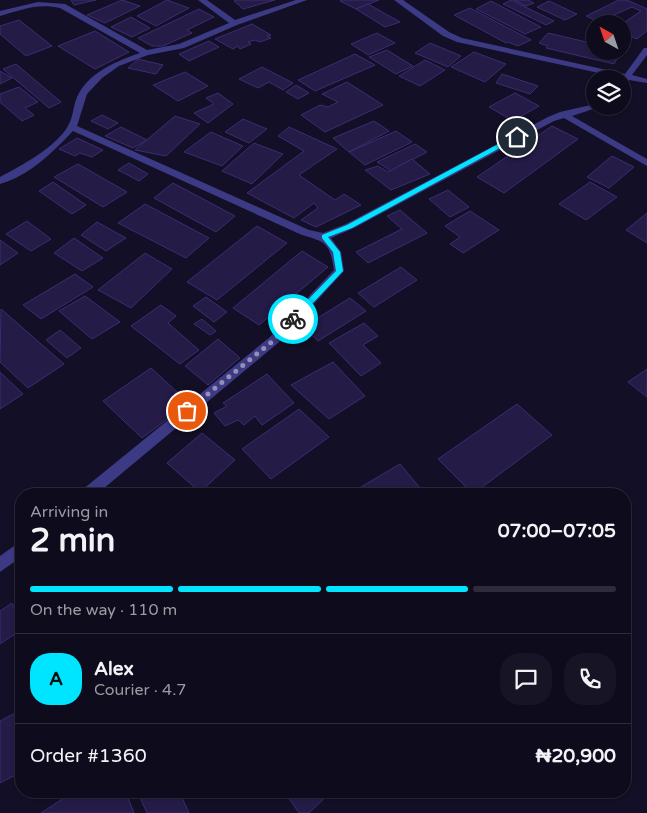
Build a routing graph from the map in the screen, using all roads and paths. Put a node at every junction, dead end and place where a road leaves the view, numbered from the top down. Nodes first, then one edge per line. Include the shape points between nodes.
1 (202, 0) edge
2 (303, 0) edge
3 (398, 0) edge
4 (0, 14) edge
5 (234, 23) junction
6 (647, 50) edge
7 (146, 53) junction
8 (587, 70) edge
9 (631, 71) edge
10 (631, 80) edge
11 (647, 81) edge
12 (586, 109) edge
13 (563, 114) junction
14 (72, 127) junction
15 (647, 164) edge
16 (0, 181) edge
17 (324, 236) junction
18 (94, 488) edge
19 (15, 553) edge
20 (0, 565) edge

1 - 5 street
2 - 5 street
3 - 8 street via 446,34 460,40
4 - 7 street via 23,6 62,6
5 - 7 street via 181,46
6 - 9 street
7 - 14 street via 116,64 99,76 83,93
10 - 11 street
12 - 13 street
13 - 15 street
13 - 17 street via 350,226
14 - 16 street via 51,149
14 - 17 street via 306,233
17 - 18 street via 336,252 339,271 274,340
19 - 20 street

